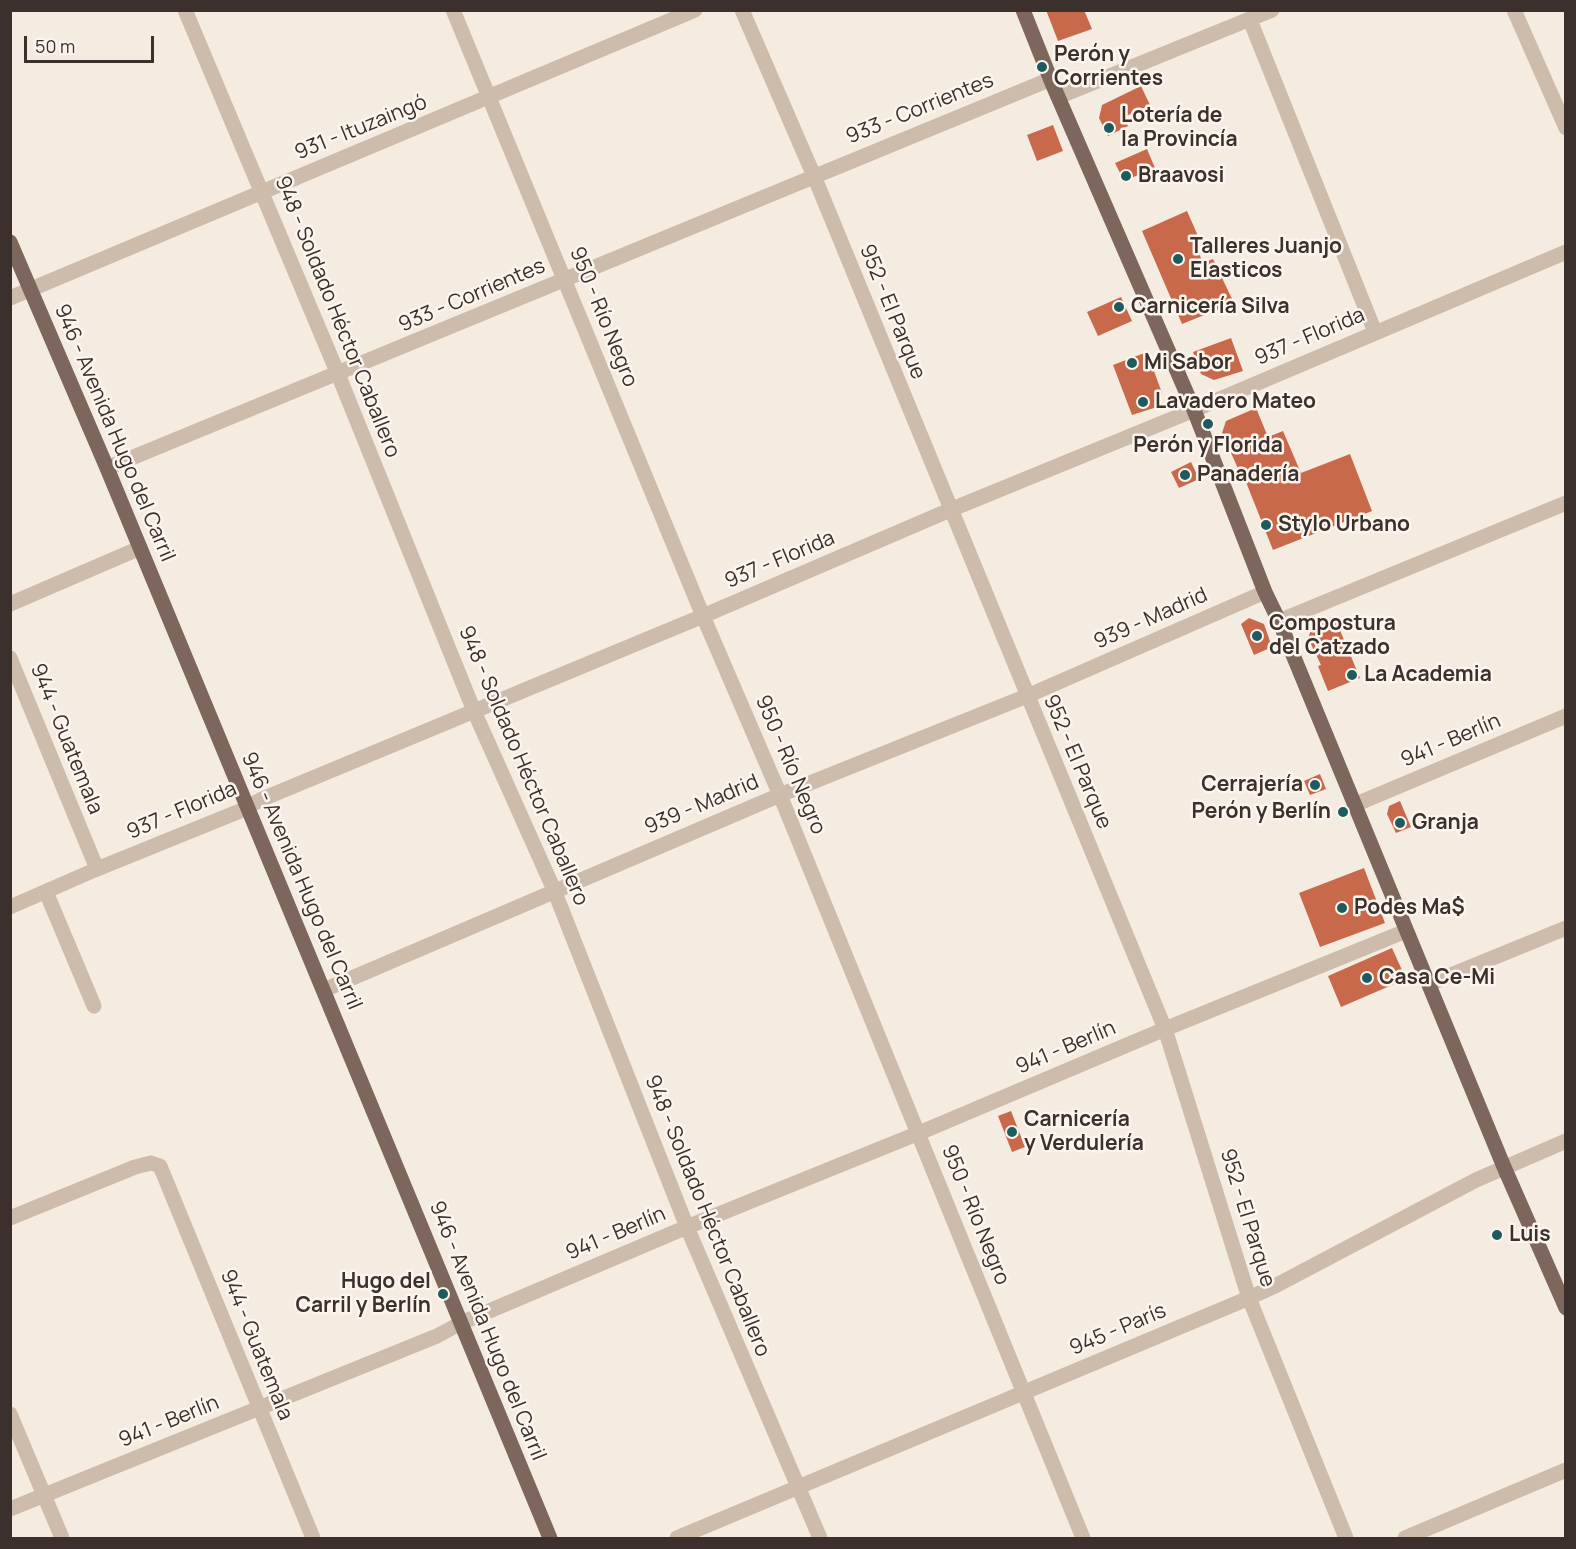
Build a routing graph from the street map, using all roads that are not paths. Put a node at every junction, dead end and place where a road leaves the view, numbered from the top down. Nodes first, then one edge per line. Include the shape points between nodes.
1 (185, 10) edge
2 (453, 10) edge
3 (694, 10) edge
4 (742, 10) edge
5 (1023, 10) edge
6 (1272, 10) edge
7 (1514, 10) edge
8 (1250, 20) junction
9 (1051, 79) junction
10 (490, 97) junction
11 (1059, 97) junction
12 (1566, 128) edge
13 (814, 176) junction
14 (262, 191) junction
15 (10, 242) edge
16 (1566, 252) edge
17 (565, 280) junction
18 (31, 290) junction
19 (10, 298) edge
20 (1375, 332) junction
21 (338, 374) junction
22 (1194, 410) junction
23 (107, 468) junction
24 (1566, 502) edge
25 (950, 510) junction
26 (140, 548) junction
27 (1264, 592) junction
28 (10, 604) edge
29 (703, 616) junction
30 (1279, 621) junction
31 (10, 658) edge
32 (1027, 696) junction
33 (474, 711) junction
34 (1566, 716) edge
35 (780, 795) junction
36 (1354, 805) junction
37 (248, 807) junction
38 (97, 869) junction
39 (554, 890) junction
40 (46, 892) junction
41 (10, 907) edge
42 (1566, 928) edge
43 (1406, 932) junction
44 (1429, 984) junction
45 (324, 990) junction
46 (94, 1006) dead end
47 (1165, 1029) junction
48 (919, 1133) junction
49 (1566, 1142) edge
50 (1504, 1167) junction
51 (10, 1218) edge
52 (687, 1227) junction
53 (1249, 1298) junction
54 (1566, 1308) edge
55 (461, 1323) junction
56 (1024, 1392) junction
57 (259, 1409) junction
58 (10, 1414) edge
59 (1566, 1470) edge
60 (799, 1488) junction
61 (44, 1495) junction
62 (10, 1509) edge
63 (62, 1539) edge
64 (313, 1539) edge
65 (550, 1539) edge
66 (677, 1539) edge
67 (820, 1539) edge
68 (1083, 1539) edge
69 (1346, 1539) edge
70 (1405, 1539) edge

1 - 14 street, 948 - Soldado Héctor Caballero
2 - 10 street, 950 - Río Negro
3 - 10 street, 931 - Ituzaingó
4 - 13 street, 952 - El Parque
5 - 9 main road
6 - 8 street
7 - 12 street
8 - 11 street
8 - 20 street
9 - 11 main road
9 - 13 street, 933 - Corrientes
10 - 14 street, 931 - Ituzaingó
10 - 17 street, 950 - Río Negro
11 - 22 main road
13 - 17 street, 933 - Corrientes
13 - 25 street, 952 - El Parque
14 - 18 street, 931 - Ituzaingó
14 - 21 street, 948 - Soldado Héctor Caballero
15 - 18 main road, 946 - Avenida Hugo del Carril
16 - 20 street, 937 - Florida
17 - 21 street, 933 - Corrientes
17 - 29 street, 950 - Río Negro
18 - 19 street, 931 - Ituzaingó
18 - 23 main road, 946 - Avenida Hugo del Carril
20 - 22 street, 937 - Florida
21 - 23 street, 933 - Corrientes
21 - 33 street, 948 - Soldado Héctor Caballero
22 - 25 street, 937 - Florida
22 - 27 main road
23 - 26 main road, 946 - Avenida Hugo del Carril
24 - 30 street
25 - 29 street, 937 - Florida
25 - 32 street, 952 - El Parque
26 - 28 street
26 - 37 main road, 946 - Avenida Hugo del Carril
27 - 30 main road
27 - 32 street, 939 - Madrid
29 - 33 street, 937 - Florida
29 - 35 street, 950 - Río Negro
30 - 36 main road
31 - 38 street, 944 - Guatemala
32 - 35 street, 939 - Madrid
32 - 47 street, 952 - El Parque
33 - 37 street, 937 - Florida
33 - 39 street, 948 - Soldado Héctor Caballero
34 - 36 street, 941 - Berlín
35 - 39 street, 939 - Madrid
35 - 48 street, 950 - Río Negro
36 - 43 main road
37 - 38 street, 937 - Florida
37 - 45 main road, 946 - Avenida Hugo del Carril
38 - 40 street, 937 - Florida
39 - 45 street, 939 - Madrid
39 - 52 street, 948 - Soldado Héctor Caballero
40 - 41 street, 937 - Florida
40 - 46 street
42 - 44 street
43 - 44 main road
43 - 47 street, 941 - Berlín
44 - 50 main road
45 - 55 main road, 946 - Avenida Hugo del Carril
47 - 48 street, 941 - Berlín
47 - 53 street, 952 - El Parque
48 - 52 street, 941 - Berlín
48 - 56 street, 950 - Río Negro
49 - 50 street, 945 - París
50 - 53 street, 945 - París
50 - 54 main road
51 - 57 street, 944 - Guatemala via 135,1167 151,1163 160,1166
52 - 55 street, 941 - Berlín
52 - 60 street, 948 - Soldado Héctor Caballero
53 - 56 street, 945 - París
53 - 69 street, 952 - El Parque
55 - 57 street, 941 - Berlín
55 - 65 main road, 946 - Avenida Hugo del Carril
56 - 60 street, 945 - París
56 - 68 street, 950 - Río Negro
57 - 61 street, 941 - Berlín
57 - 64 street, 944 - Guatemala
58 - 61 street
59 - 70 street
60 - 66 street, 945 - París
60 - 67 street, 948 - Soldado Héctor Caballero
61 - 62 street, 941 - Berlín
61 - 63 street

